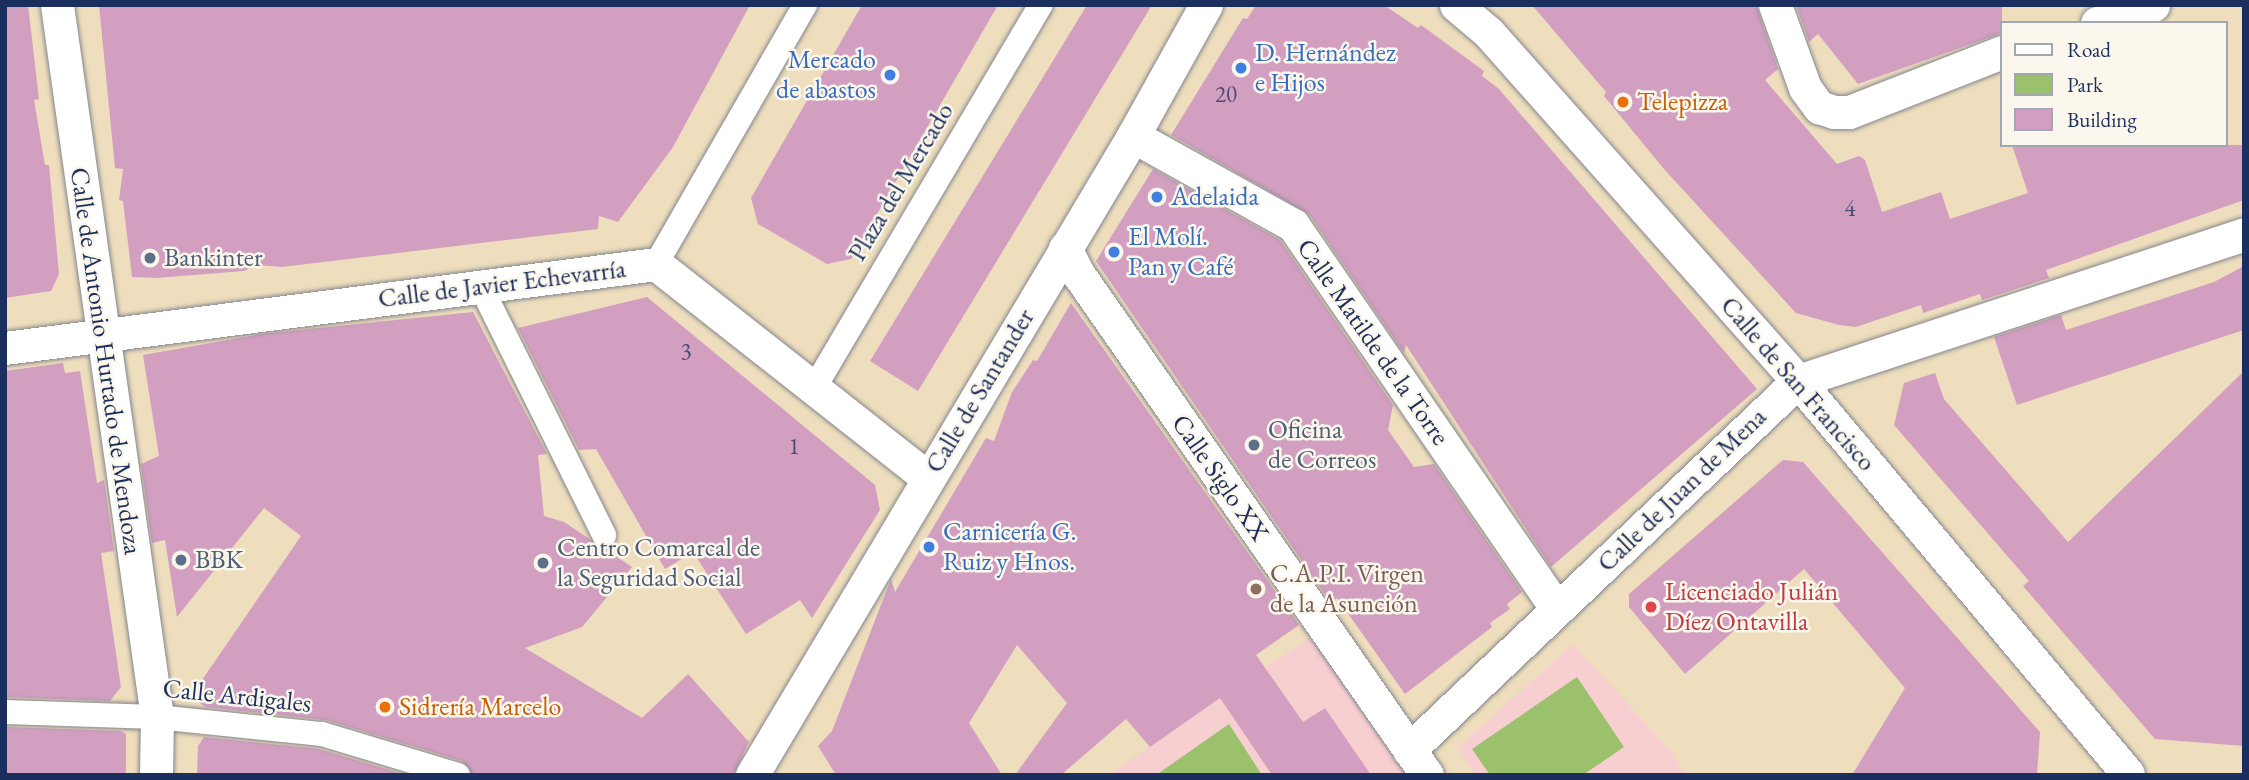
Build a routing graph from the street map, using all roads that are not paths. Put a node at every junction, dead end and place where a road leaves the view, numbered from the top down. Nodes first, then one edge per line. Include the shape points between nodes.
1 (57, 5) edge
2 (805, 5) edge
3 (1041, 5) edge
4 (1206, 5) edge
5 (1456, 5) edge
6 (1775, 5) edge
7 (2153, 5) edge
8 (2103, 21) edge
9 (2000, 53) edge
10 (1133, 136) junction
11 (2244, 234) edge
12 (1065, 248) junction
13 (656, 264) junction
14 (481, 287) junction
15 (101, 333) junction
16 (5, 348) edge
17 (1798, 381) junction
18 (813, 390) junction
19 (928, 478) junction
20 (604, 535) dead end
21 (1558, 609) junction
22 (5, 712) edge
23 (157, 717) junction
24 (1418, 762) edge
25 (2127, 774) edge
26 (156, 775) edge
27 (458, 775) edge
28 (752, 775) edge
29 (2134, 775) edge

1 - 15 street, Calle de Antonio Hurtado de Mendoza
2 - 13 street
3 - 18 street, Plaza del Mercado
4 - 10 street, Calle de Santander
5 - 17 street, Calle de San Francisco via 1488,32
6 - 9 street via 1805,88 1819,107 1834,112 1849,111
7 - 8 street
10 - 12 street, Calle de Santander
10 - 21 street, Calle Matilde de la Torre via 1293,225
11 - 17 street, Calle de Juan de Mena
12 - 19 street, Calle de Santander
12 - 24 street, Calle Siglo XX via 1079,275
13 - 14 street, Calle de Javier Echevarría
13 - 18 street, Calle de Javier Echevarría
14 - 15 street, Calle de Javier Echevarría
14 - 20 street
15 - 16 street, Calle de Javier Echevarría
15 - 23 street, Calle de Antonio Hurtado de Mendoza
17 - 21 street, Calle de Juan de Mena
17 - 25 street, Calle de San Francisco
18 - 19 street, Calle de Javier Echevarría
19 - 28 street, Calle de Santander
21 - 24 street, Calle de Juan de Mena
22 - 23 street, Calle Ardigales
23 - 26 street, Calle de Antonio Hurtado de Mendoza
23 - 27 street, Calle Ardigales via 321,734
25 - 29 street

